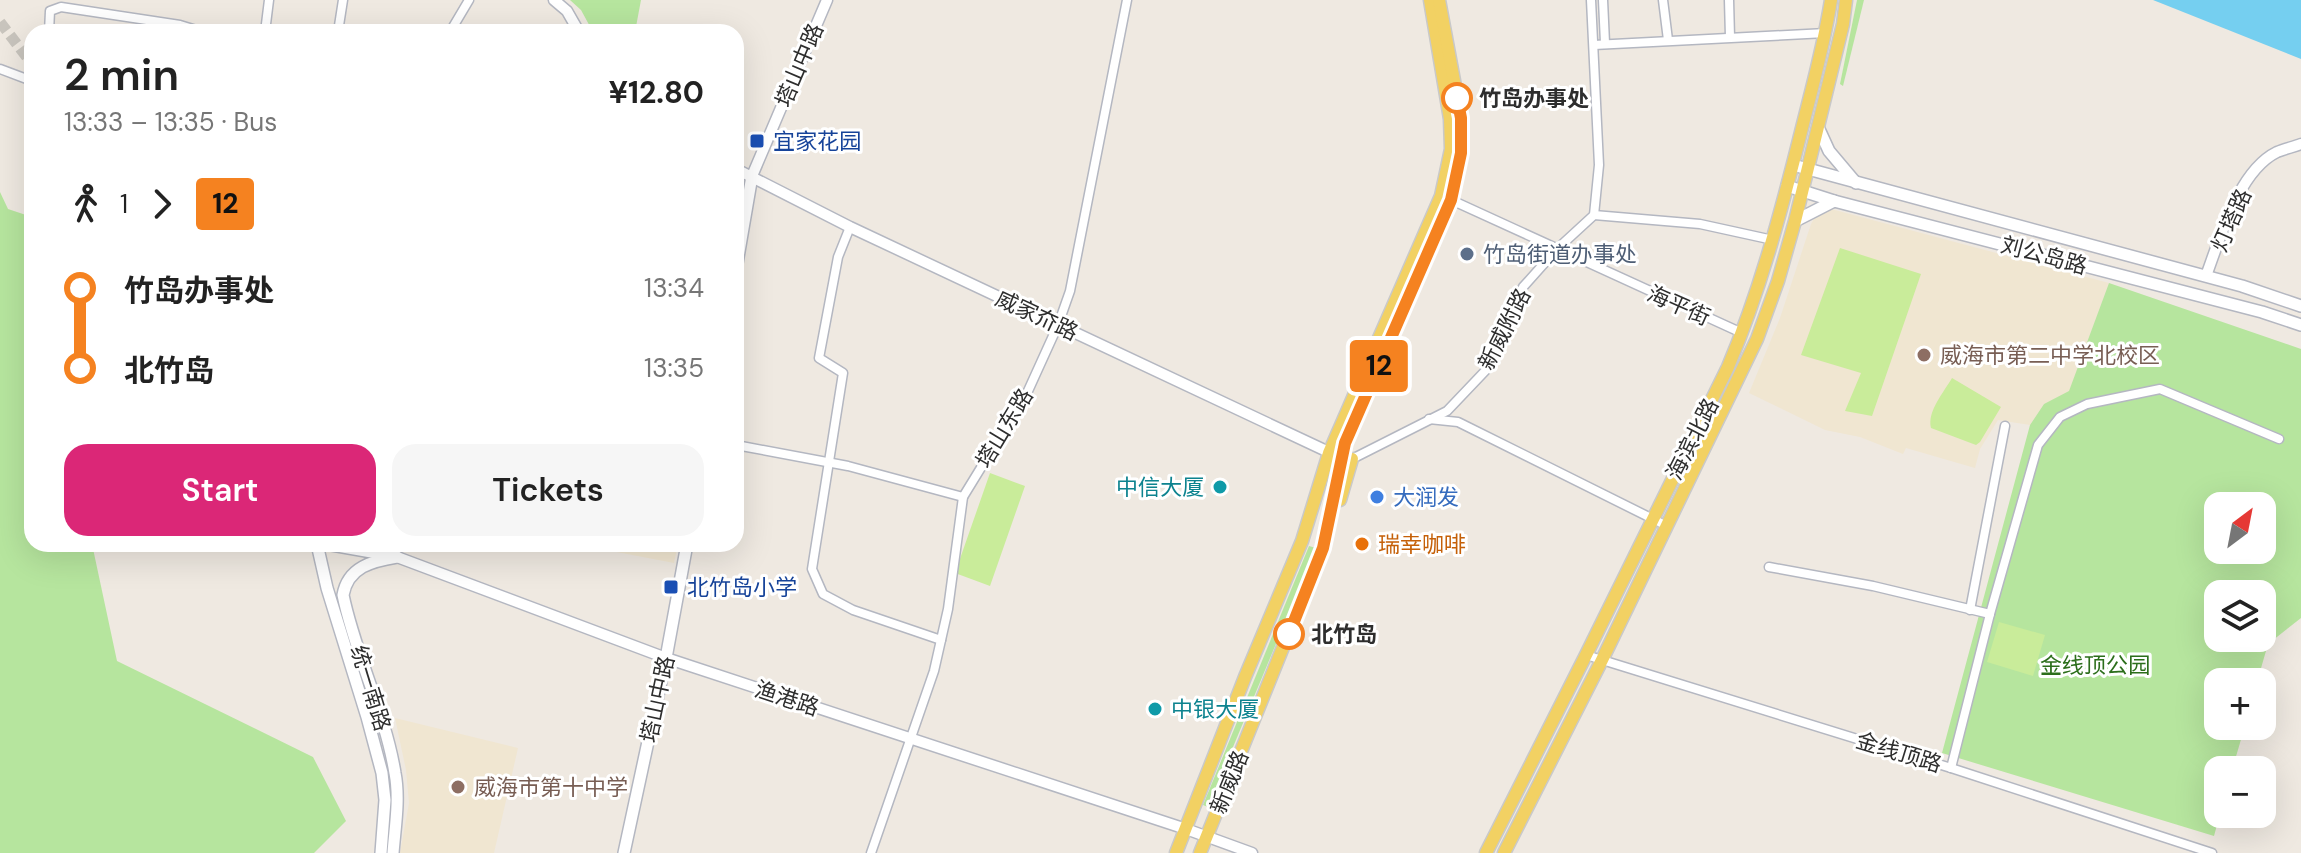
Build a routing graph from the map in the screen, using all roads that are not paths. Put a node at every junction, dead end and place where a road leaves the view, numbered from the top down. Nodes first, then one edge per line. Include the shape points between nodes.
1 (269, 0) edge
2 (343, 0) edge
3 (469, 0) edge
4 (554, 0) edge
5 (827, 0) edge
6 (1127, 0) edge
7 (1430, 0) edge
8 (1439, 0) edge
9 (1591, 0) edge
10 (1603, 0) edge
11 (1663, 0) edge
12 (1729, 0) edge
13 (1831, 0) edge
14 (1846, 0) edge
15 (49, 24) edge
16 (173, 24) edge
17 (266, 24) edge
18 (339, 24) edge
19 (455, 24) edge
20 (574, 24) edge
21 (1826, 33) junction
22 (1730, 37) junction
23 (1668, 40) junction
24 (1605, 43) junction
25 (1594, 45) junction
26 (0, 69) edge
27 (24, 78) edge
28 (1818, 127) junction
29 (2301, 144) edge
30 (1793, 165) junction
31 (1808, 169) junction
32 (744, 172) edge
33 (752, 176) junction
34 (1856, 183) junction
35 (1787, 186) junction
36 (1803, 190) junction
37 (1446, 198) junction
38 (1834, 201) junction
39 (1594, 215) junction
40 (1795, 221) junction
41 (744, 222) edge
42 (850, 227) junction
43 (1773, 240) junction
44 (1557, 249) junction
45 (2206, 276) junction
46 (2301, 306) edge
47 (1058, 325) junction
48 (2301, 325) edge
49 (1742, 333) junction
50 (1429, 419) junction
51 (2005, 426) dead end
52 (2279, 439) dead end
53 (744, 446) edge
54 (1341, 457) junction
55 (829, 462) junction
56 (963, 497) junction
57 (1652, 518) junction
58 (1667, 526) junction
59 (321, 552) edge
60 (367, 552) edge
61 (686, 552) edge
62 (397, 557) junction
63 (1769, 567) dead end
64 (1970, 610) junction
65 (1990, 614) junction
66 (941, 640) junction
67 (1586, 655) junction
68 (666, 658) junction
69 (1602, 660) junction
70 (910, 739) junction
71 (1951, 768) junction
72 (1186, 829) junction
73 (1207, 838) junction
74 (381, 853) edge
75 (393, 853) edge
76 (624, 853) edge
77 (871, 853) edge
78 (1176, 853) edge
79 (1200, 853) edge
80 (1252, 853) edge
81 (1486, 853) edge
82 (1504, 853) edge
83 (2212, 853) edge

1 - 17 street
2 - 18 street
3 - 19 street
4 - 20 street
5 - 33 street, 塔山中路
6 - 47 street, 塔山东路 via 1070,291
7 - 37 main road, 新威路 via 1450,119
8 - 37 main road, 新威路 via 1461,118 1461,153
9 - 25 street
10 - 24 street
11 - 23 street
12 - 22 street
13 - 21 main road, 海滨北路
14 - 28 main road, 海滨北路
15 - 16 street via 50,11 61,7
21 - 22 street
21 - 30 main road, 海滨北路
22 - 23 street
23 - 24 street
24 - 25 street
25 - 39 street via 1599,165
26 - 27 street
28 - 31 main road, 海滨北路
28 - 34 main road via 1829,151
29 - 45 street, 灯塔路 via 2276,153 2254,172 2236,199
30 - 31 main road, 刘公岛路
30 - 35 main road, 海滨北路
31 - 34 main road, 刘公岛路
31 - 36 main road, 海滨北路
32 - 33 street, 威家夼路
33 - 41 main road, 塔山中路
33 - 42 street, 威家夼路
34 - 45 main road, 刘公岛路
35 - 36 main road, 刘公岛路
35 - 43 main road, 海滨北路
36 - 38 main road, 刘公岛路
36 - 40 main road, 海滨北路
37 - 44 street, 海平街
37 - 54 main road, 新威路
38 - 40 main road
38 - 48 main road, 刘公岛路
39 - 43 street via 1700,224
39 - 44 street, 新威附路
40 - 58 main road, 海滨北路 via 1757,339
42 - 47 street, 威家夼路
42 - 55 street via 838,257 819,358 843,373
43 - 49 main road, 海滨北路
44 - 49 street, 海平街
44 - 50 street, 新威附路 via 1523,287 1487,369 1447,411
45 - 46 main road, 刘公岛路
47 - 54 street, 威家夼路
47 - 56 street, 塔山东路 via 1028,391
49 - 57 main road, 海滨北路
50 - 54 street, 新威附路
50 - 57 street via 1458,422
51 - 64 street
52 - 65 street via 2160,389 2087,404 2060,417 2038,445
53 - 55 street
54 - 72 main road, 新威路
54 - 73 main road, 新威路 via 1323,548
55 - 56 street
55 - 66 street via 812,569 823,594 853,610
56 - 66 street, 塔山东路
57 - 58 street
57 - 67 main road, 海滨北路
58 - 69 main road, 海滨北路
59 - 74 main road, 统一南路 via 327,588 382,773
60 - 62 street, 渔港路
61 - 68 main road, 塔山中路
62 - 68 street, 渔港路
62 - 75 main road, 统一南路 via 364,565 352,574 343,595 395,772
63 - 64 street
64 - 65 street
65 - 71 street
66 - 70 street, 塔山东路
67 - 69 street, 金线顶路
67 - 81 main road, 海滨北路
68 - 70 street, 渔港路
68 - 76 main road, 塔山中路
69 - 71 street, 金线顶路
69 - 82 main road, 海滨北路
70 - 72 street, 渔港路
70 - 77 street, 塔山东路
71 - 83 street, 金线顶路
72 - 73 street, 渔港路
72 - 78 main road, 新威路
73 - 79 main road, 新威路
73 - 80 street, 渔港路

